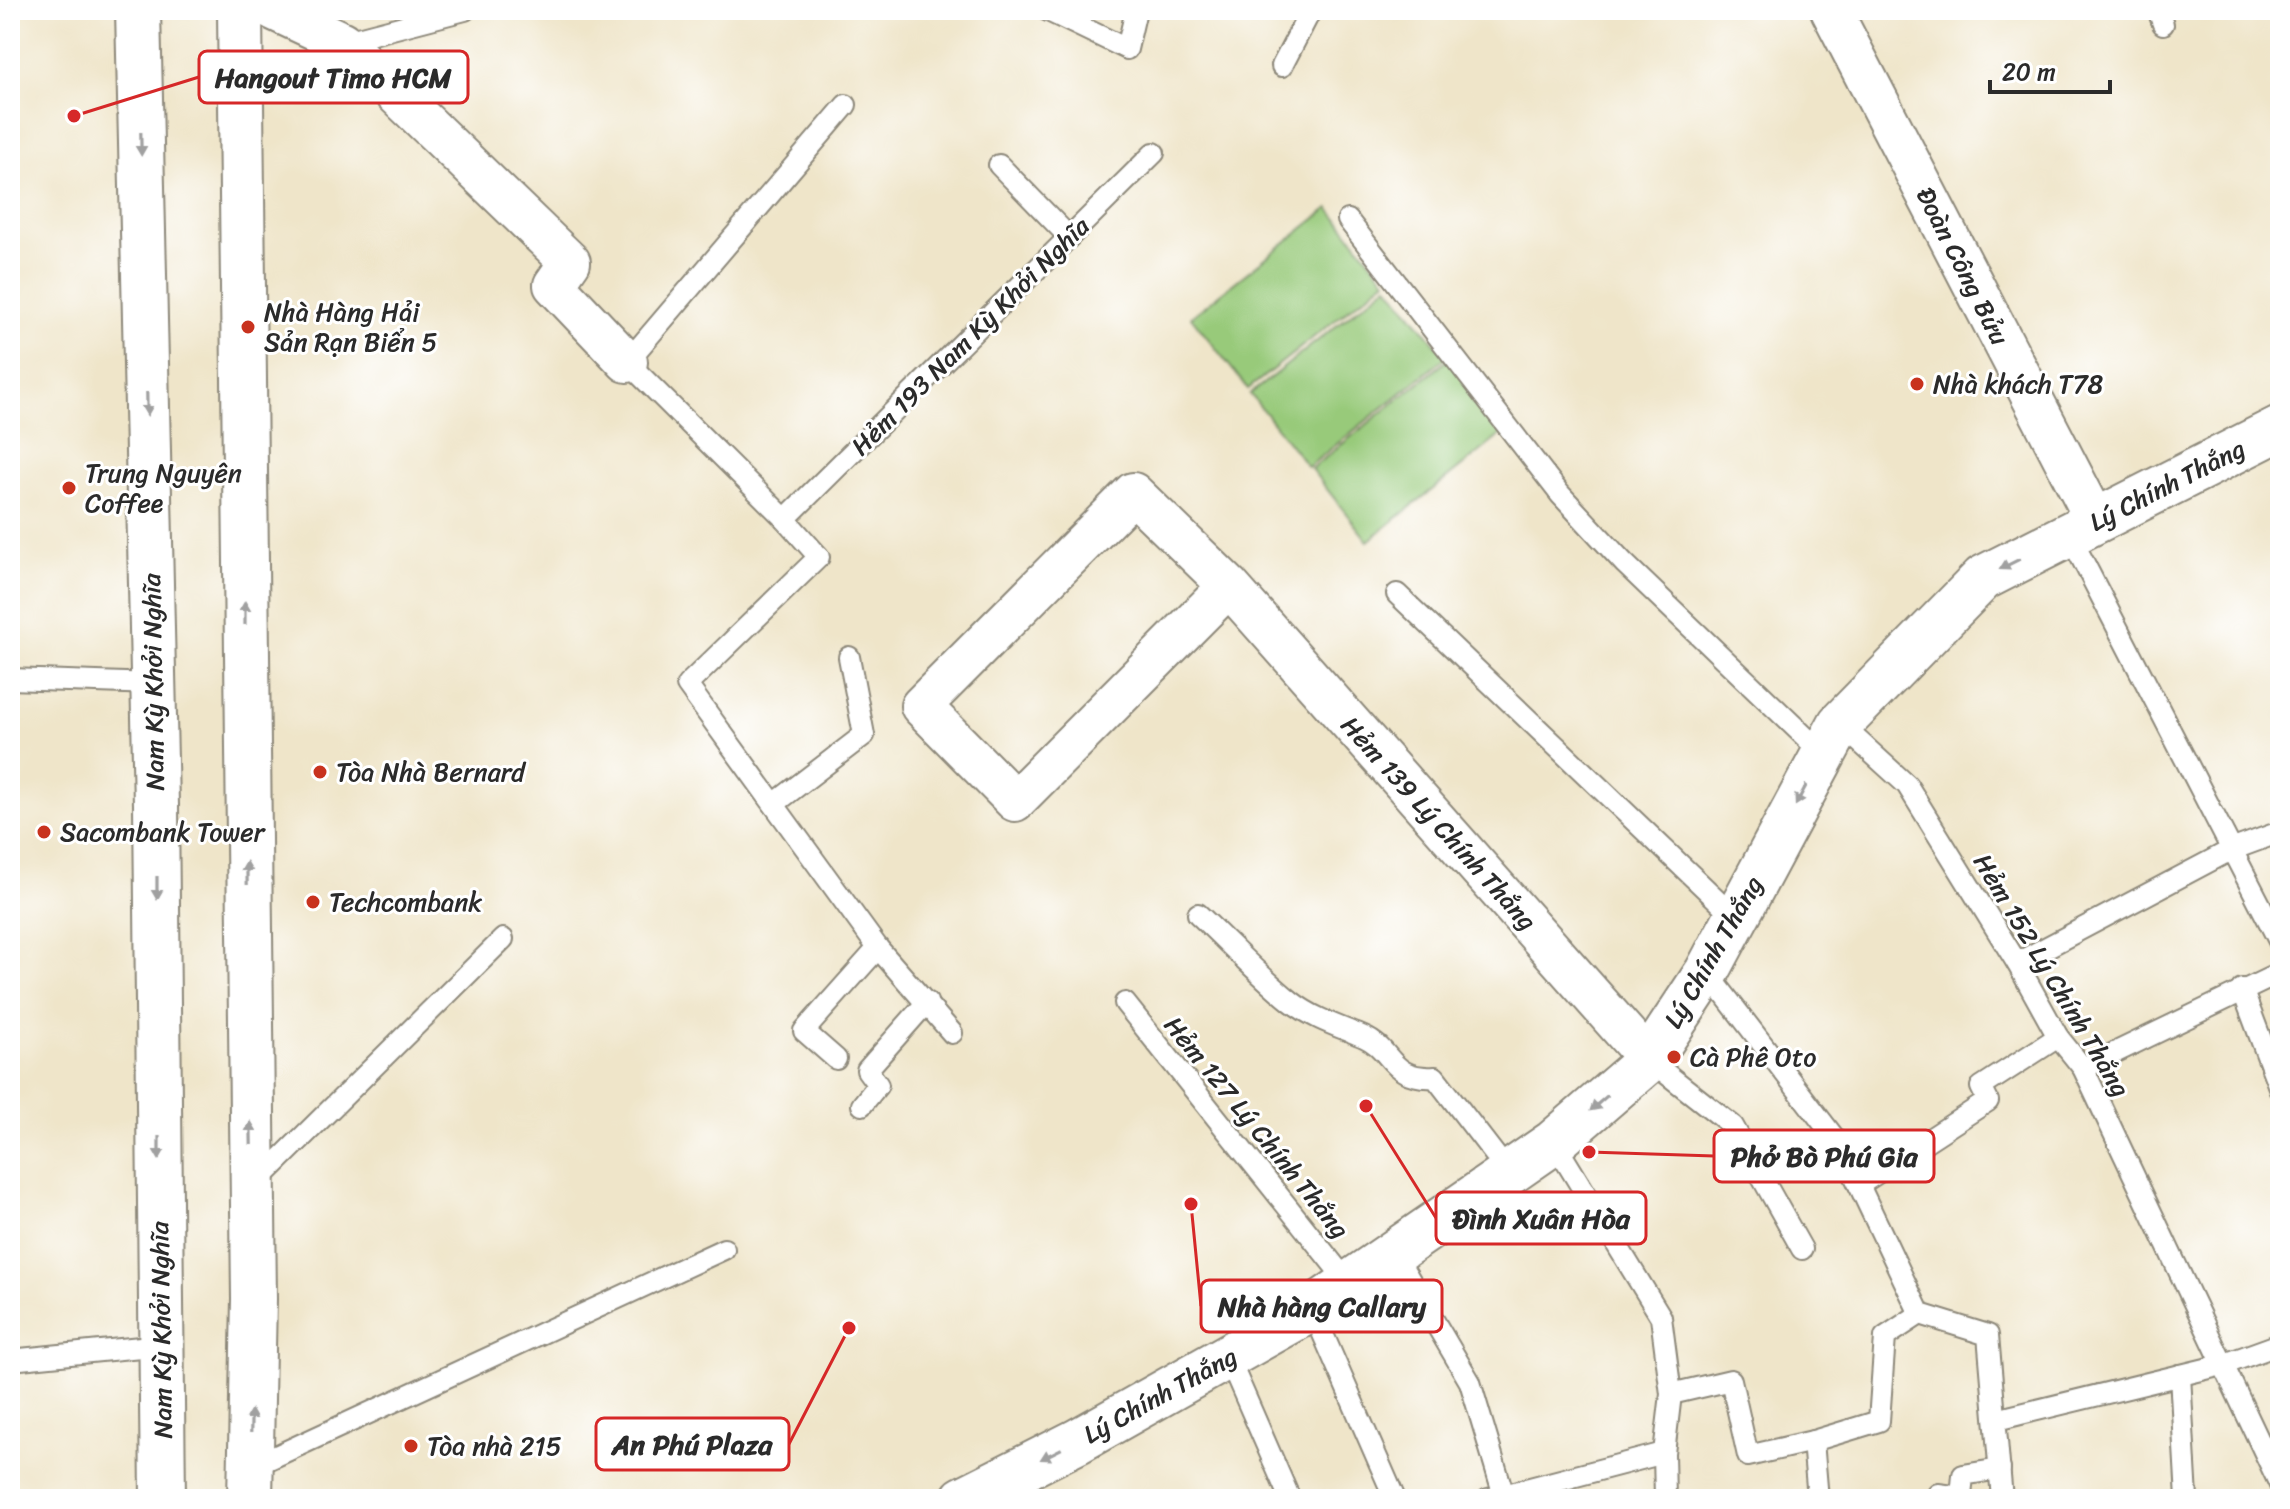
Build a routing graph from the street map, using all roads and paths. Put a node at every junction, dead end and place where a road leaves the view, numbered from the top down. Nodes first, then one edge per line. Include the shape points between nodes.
1 (138, 10) edge
2 (240, 10) edge
3 (274, 10) edge
4 (465, 10) edge
5 (1046, 10) edge
6 (1136, 10) edge
7 (1311, 10) edge
8 (1831, 10) edge
9 (342, 42) junction
10 (1282, 66) dead end
11 (846, 105) dead end
12 (1154, 153) dead end
13 (999, 165) dead end
14 (1348, 220) dead end
15 (1069, 237) junction
16 (627, 362) junction
17 (2280, 428) edge
18 (785, 519) junction
19 (2082, 528) junction
20 (1229, 586) junction
21 (1397, 594) dead end
22 (849, 657) dead end
23 (10, 679) edge
24 (154, 684) junction
25 (1832, 739) junction
26 (774, 804) junction
27 (2280, 832) edge
28 (2231, 850) junction
29 (1198, 914) dead end
30 (1735, 917) junction
31 (503, 939) dead end
32 (2280, 943) edge
33 (878, 948) junction
34 (2017, 963) junction
35 (1707, 972) junction
36 (2280, 973) edge
37 (2242, 989) junction
38 (927, 1002) junction
39 (1125, 1003) dead end
40 (952, 1033) dead end
41 (2058, 1037) junction
42 (836, 1059) dead end
43 (1649, 1060) junction
44 (2083, 1068) junction
45 (2280, 1090) edge
46 (862, 1105) dead end
47 (1554, 1142) junction
48 (1509, 1173) junction
49 (1859, 1185) junction
50 (252, 1187) junction
51 (724, 1249) dead end
52 (1802, 1249) dead end
53 (1394, 1253) junction
54 (1349, 1284) junction
55 (1312, 1309) junction
56 (1920, 1314) junction
57 (2280, 1344) edge
58 (161, 1345) junction
59 (1228, 1357) junction
60 (10, 1360) edge
61 (2222, 1365) junction
62 (2180, 1375) junction
63 (1671, 1394) junction
64 (1996, 1420) junction
65 (1813, 1441) junction
66 (1664, 1453) junction
67 (2000, 1469) junction
68 (250, 1483) edge
69 (2280, 1485) edge
70 (1938, 1494) dead end
71 (1499, 1497) edge
72 (163, 1499) edge
73 (963, 1499) edge
74 (1290, 1499) edge
75 (1395, 1499) edge
76 (1665, 1499) edge
77 (1818, 1499) edge
78 (2002, 1499) edge
79 (2187, 1499) edge

1 -> 24 main road, Nam Kỳ Khởi Nghĩa
50 -> 2 main road
3 - 9 street
4 - 9 lane
5 - 6 lane via 1127,49
7 - 10 lane
8 - 19 street, Đoàn Công Bửu
9 - 16 street via 570,262 554,285
11 - 16 lane
12 - 15 lane, Hẻm 193 Nam Kỳ Khởi Nghĩa
13 - 15 lane
14 - 25 lane, Hẻm 152 Lý Chính Thắng via 1560,494 1624,563
15 - 18 lane, Hẻm 193 Nam Kỳ Khởi Nghĩa
16 - 18 lane
17 - 19 main road, Lý Chính Thắng
18 - 26 lane via 819,557 687,685
19 -> 25 main road, Lý Chính Thắng via 1983,578
19 - 28 lane
20 - 20 street, Hẻm 139 Lý Chính Thắng via 1015,801 921,706 1133,493
20 - 43 street, Hẻm 139 Lý Chính Thắng
21 - 30 lane
22 - 26 lane via 864,735
23 - 24 lane
24 -> 58 main road, Nam Kỳ Khởi Nghĩa
25 -> 30 main road, Lý Chính Thắng
25 - 34 lane, Hẻm 152 Lý Chính Thắng via 1907,785
26 - 33 lane
27 - 28 lane
28 - 32 lane
28 - 34 lane
29 - 48 lane via 1294,1004 1365,1037 1396,1067 1417,1078 1435,1077
30 - 35 main road, Lý Chính Thắng
31 - 50 lane
33 - 38 lane
33 - 42 lane via 804,1031
34 - 41 lane, Hẻm 152 Lý Chính Thắng
35 - 43 main road, Lý Chính Thắng
35 - 49 lane via 1840,1145
36 - 37 lane
37 - 44 lane
37 - 45 lane
38 - 40 lane
38 - 46 lane via 867,1070 878,1085
39 - 54 lane, Hẻm 127 Lý Chính Thắng
41 - 44 lane, Hẻm 152 Lý Chính Thắng
41 - 49 lane via 1981,1087 1988,1101
43 -> 47 main road, Lý Chính Thắng
43 - 52 lane via 1733,1126
44 - 61 lane, Hẻm 152 Lý Chính Thắng
47 - 48 main road, Lý Chính Thắng
47 - 63 lane via 1661,1317
48 - 53 main road, Lý Chính Thắng
49 - 56 lane
68 -> 50 main road
51 - 68 lane
53 - 54 main road, Lý Chính Thắng
53 - 71 lane via 1470,1382
54 - 55 main road, Lý Chính Thắng
55 - 59 main road, Lý Chính Thắng
55 - 75 lane
56 - 64 lane via 1988,1335
56 - 65 lane via 1885,1337 1879,1421
57 - 61 lane
58 - 60 lane
58 - 72 main road, Nam Kỳ Khởi Nghĩa
59 -> 73 main road, Lý Chính Thắng
59 - 74 lane
61 - 62 lane
61 - 69 lane, Hẻm 152 Lý Chính Thắng
62 - 64 lane
62 - 79 lane
63 - 65 lane via 1731,1380 1748,1456
63 - 66 lane
64 - 67 lane
65 - 77 lane
66 - 71 lane
66 - 76 lane
67 - 70 lane via 1963,1475 1961,1497
67 - 78 lane

